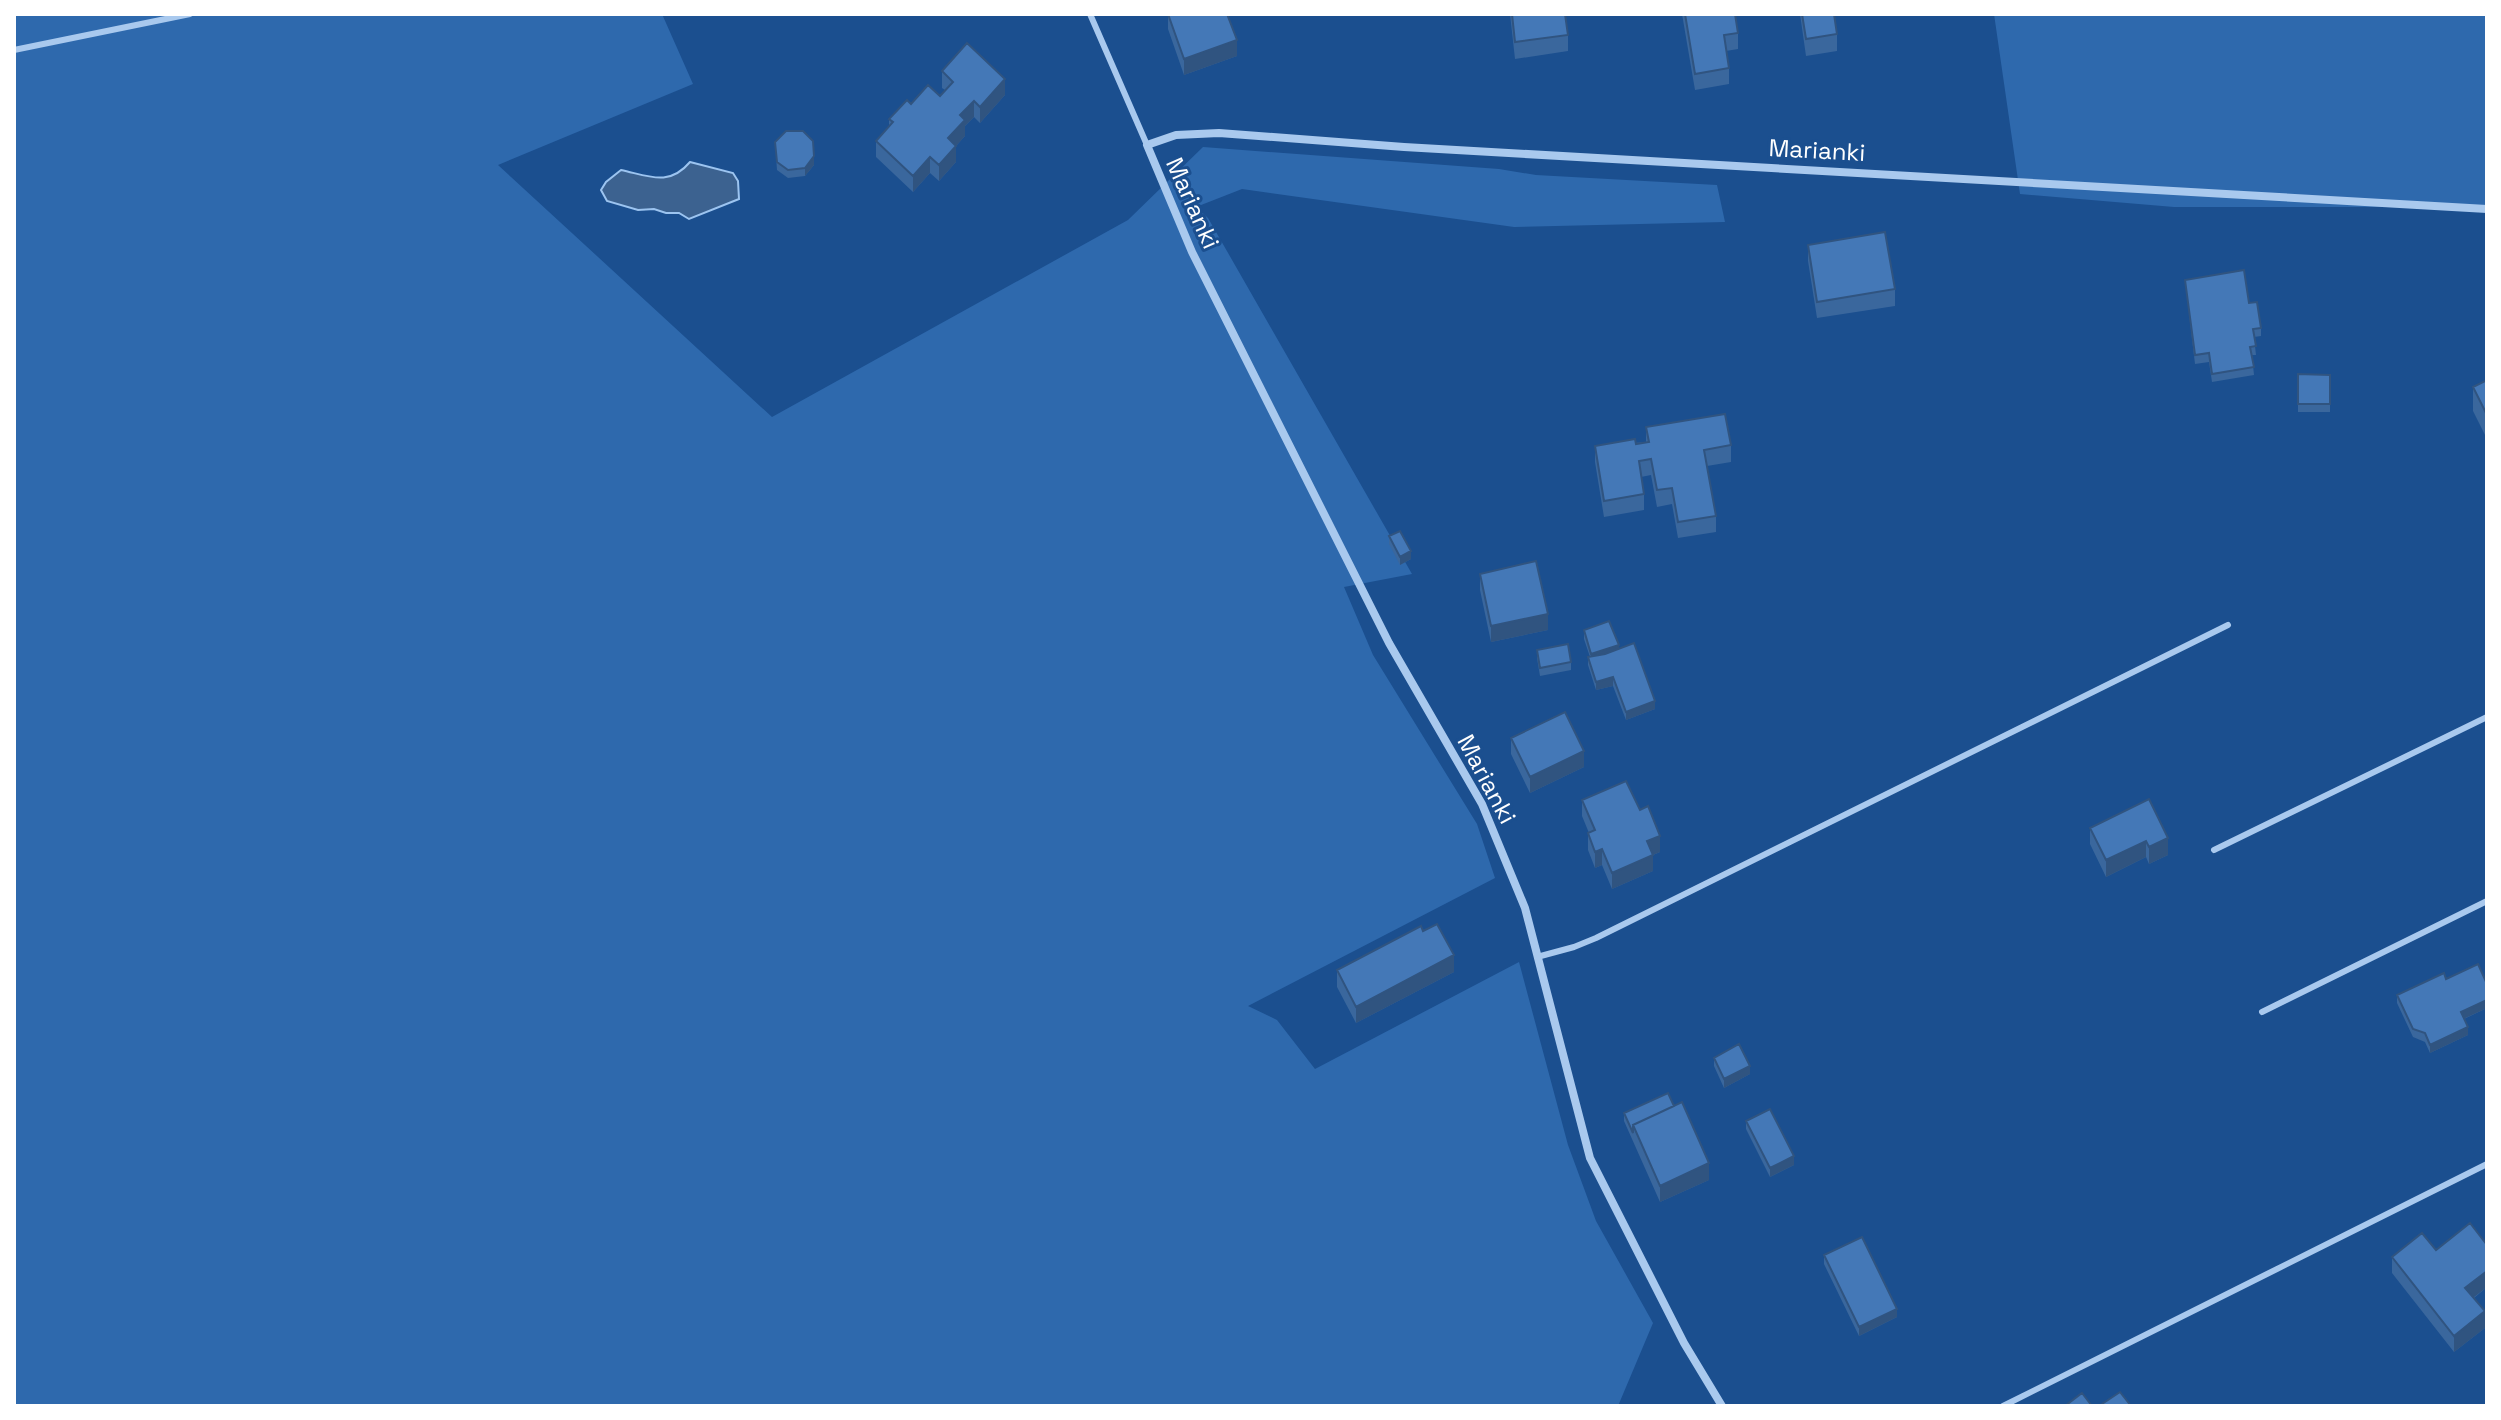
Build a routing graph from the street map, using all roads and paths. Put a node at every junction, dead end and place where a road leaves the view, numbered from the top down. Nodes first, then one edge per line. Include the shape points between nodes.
1 (190, 14) edge
2 (1090, 14) edge
3 (14, 50) edge
4 (1147, 145) junction
5 (2487, 209) edge
6 (2228, 625) dead end
7 (2487, 717) edge
8 (2214, 850) dead end
9 (2487, 901) edge
10 (1537, 957) junction
11 (2262, 1012) dead end
12 (2487, 1164) edge
13 (1722, 1406) edge
14 (2003, 1406) edge

1 - 3 lane
2 - 4 lane
4 - 5 street, Marianki via 1176,135 1219,133
4 - 10 street, Marianki via 1192,252 1389,643 1482,804 1525,908
6 - 10 lane via 1596,938
7 - 8 lane
9 - 11 lane
10 - 13 street, Marianki via 1590,1158
12 - 14 lane

